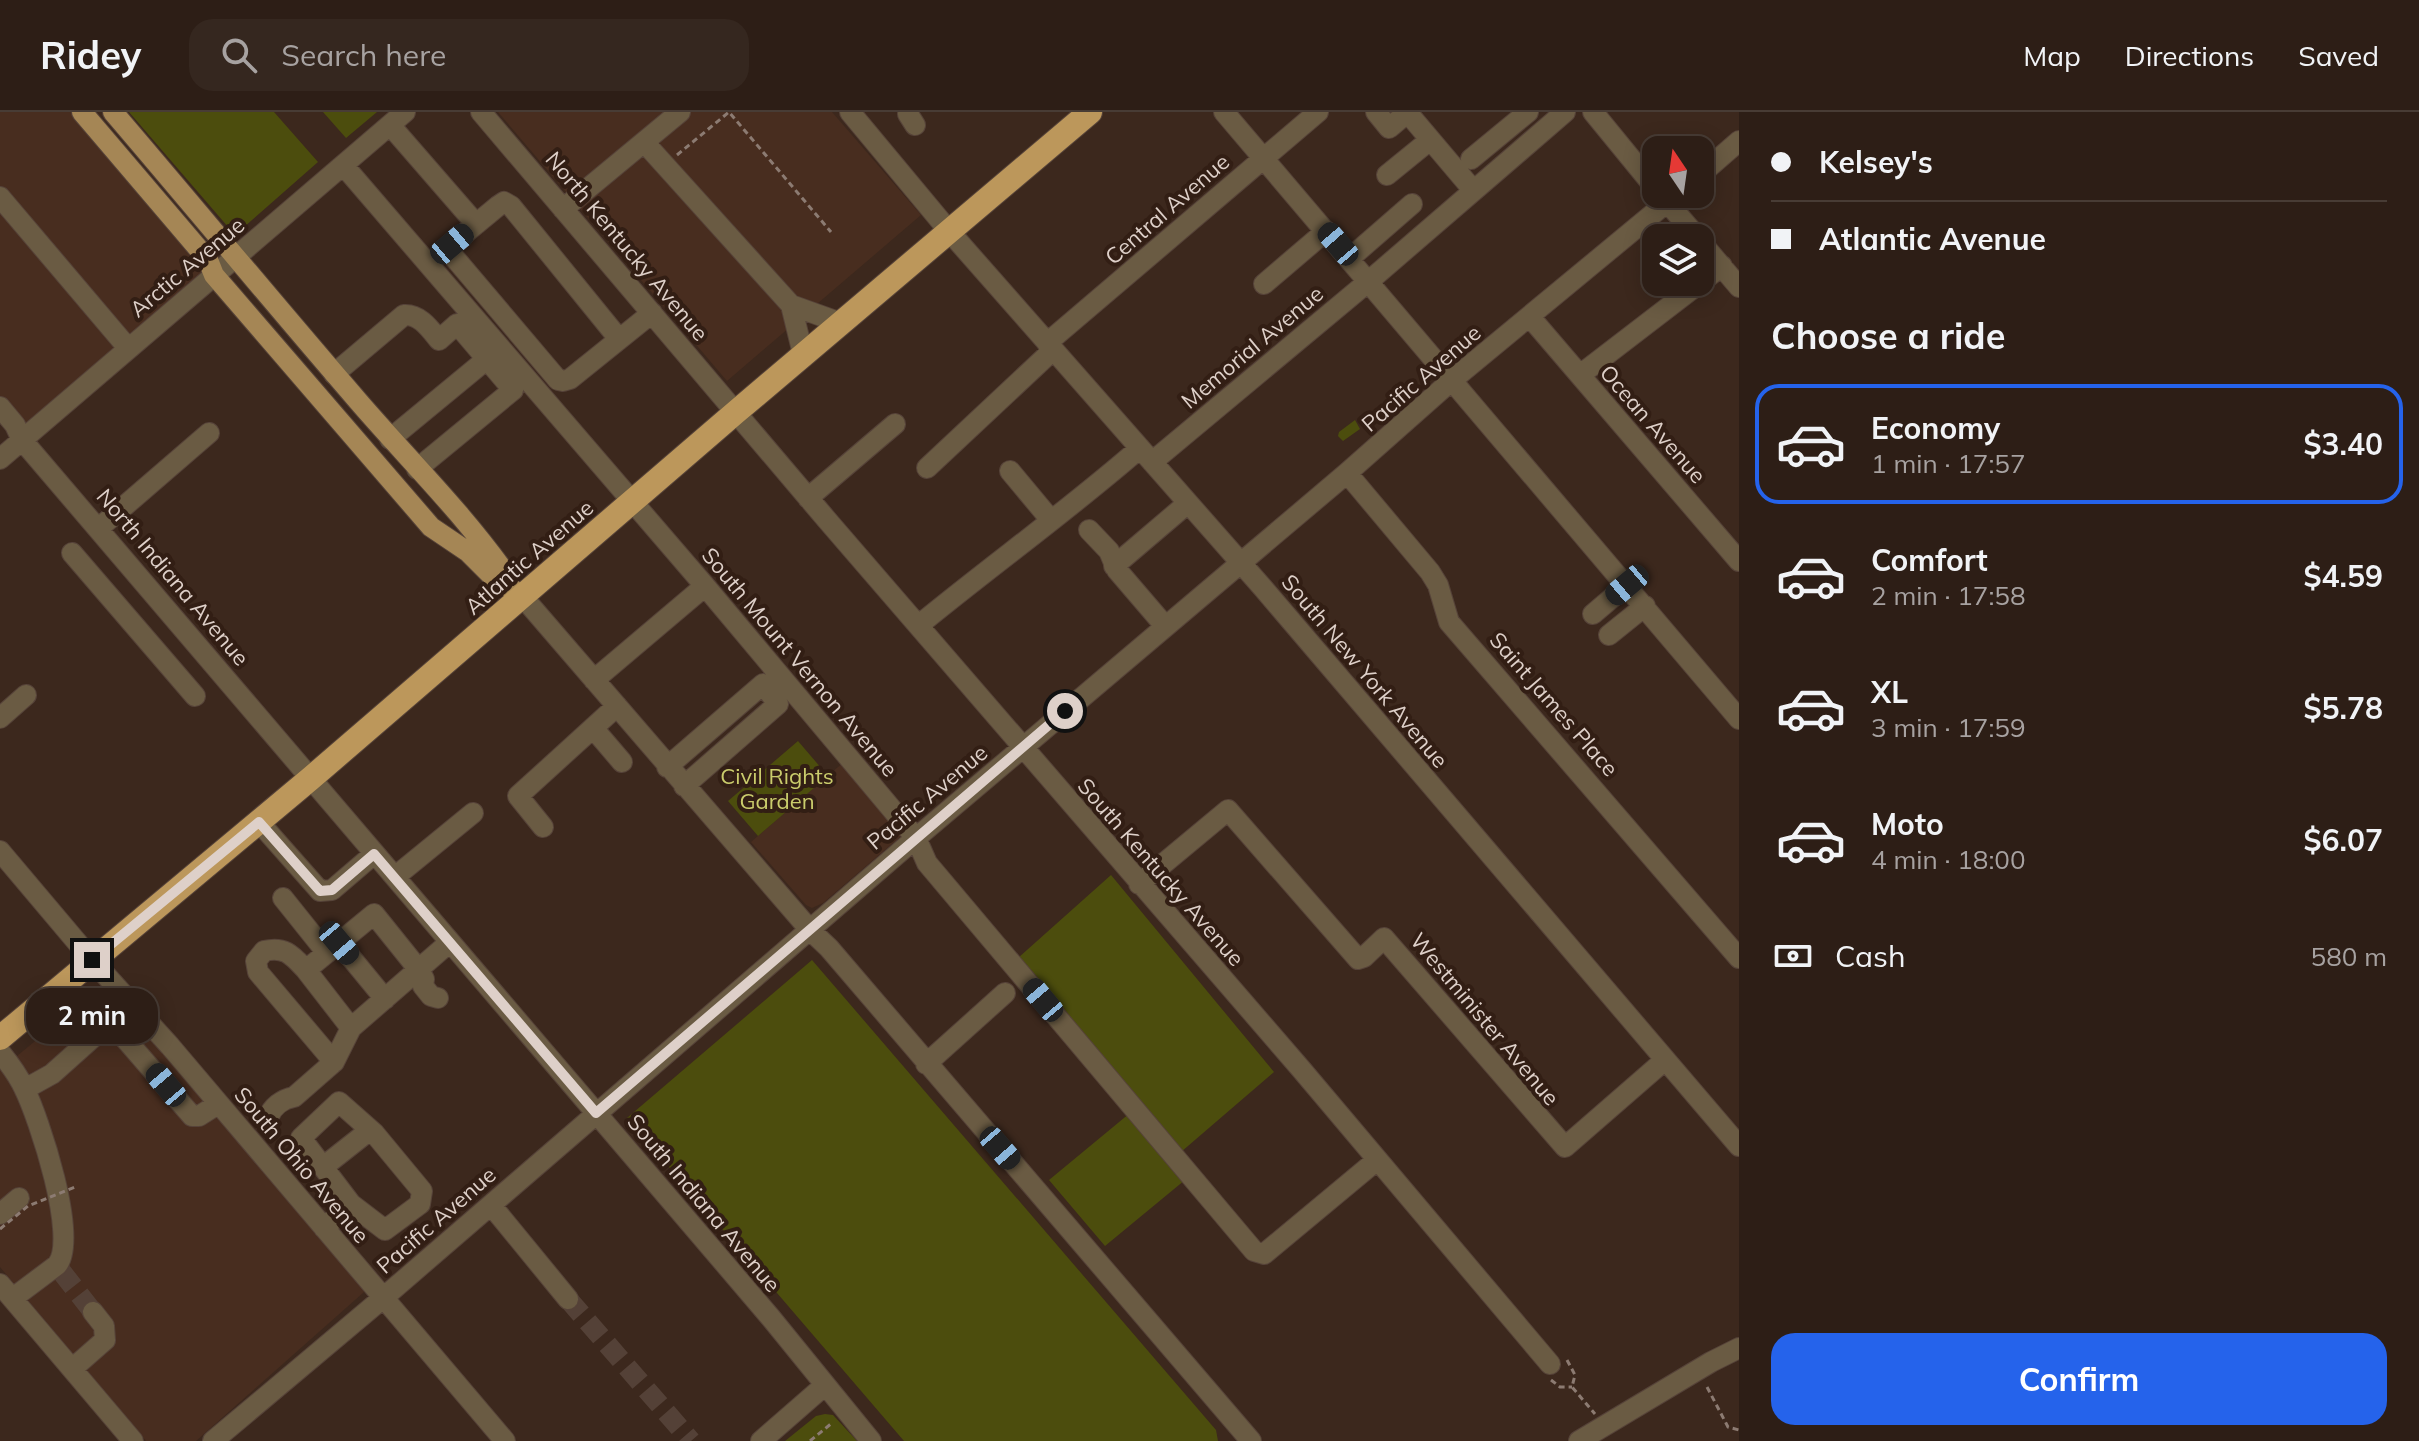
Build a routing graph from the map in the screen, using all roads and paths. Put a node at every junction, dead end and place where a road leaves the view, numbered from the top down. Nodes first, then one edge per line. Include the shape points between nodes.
1 (82, 112) edge
2 (113, 112) edge
3 (481, 112) edge
4 (680, 112) edge
5 (850, 112) edge
6 (1090, 112) edge
7 (1224, 112) edge
8 (1318, 112) edge
9 (1376, 112) edge
10 (1408, 112) edge
11 (1528, 112) edge
12 (1565, 112) edge
13 (1593, 112) edge
14 (398, 118) edge
15 (1430, 140) junction
16 (1739, 141) edge
17 (644, 142) junction
18 (1264, 158) junction
19 (672, 159) dead end
20 (1471, 159) dead end
21 (1714, 163) edge
22 (344, 166) junction
23 (1642, 168) edge
24 (1387, 175) dead end
25 (1473, 190) junction
26 (0, 197) edge
27 (1412, 204) dead end
28 (1651, 208) edge
29 (1675, 208) edge
30 (563, 209) junction
31 (476, 224) junction
32 (1687, 224) edge
33 (949, 231) junction
34 (1326, 231) junction
35 (831, 232) dead end
36 (1714, 257) edge
37 (235, 258) junction
38 (1350, 258) junction
39 (1722, 266) junction
40 (214, 275) junction
41 (1369, 281) junction
42 (1264, 284) dead end
43 (1739, 287) edge
44 (791, 305) junction
45 (652, 313) junction
46 (1530, 317) junction
47 (841, 323) junction
48 (619, 339) junction
49 (1050, 346) junction
50 (128, 348) junction
51 (803, 354) junction
52 (487, 359) junction
53 (334, 374) junction
54 (1580, 375) junction
55 (1451, 381) junction
56 (0, 407) edge
57 (736, 412) junction
58 (895, 424) dead end
59 (209, 433) dead end
60 (390, 439) junction
61 (22, 440) junction
62 (1146, 455) junction
63 (0, 459) edge
64 (927, 468) dead end
65 (417, 469) junction
66 (1010, 471) dead end
67 (1347, 473) junction
68 (808, 498) junction
69 (633, 502) junction
70 (1188, 503) junction
71 (1050, 519) junction
72 (99, 528) junction
73 (1089, 530) dead end
74 (72, 553) dead end
75 (1739, 561) edge
76 (1240, 562) junction
77 (1114, 566) junction
78 (1627, 585) junction
79 (705, 586) junction
80 (522, 596) junction
81 (1645, 606) junction
82 (1593, 614) dead end
83 (919, 625) junction
84 (1165, 626) junction
85 (1609, 635) dead end
86 (770, 678) junction
87 (594, 680) junction
88 (26, 695) dead end
89 (195, 696) dead end
90 (786, 698) junction
91 (617, 706) junction
92 (0, 718) edge
93 (1739, 719) edge
94 (593, 728) junction
95 (1022, 748) junction
96 (622, 762) dead end
97 (667, 767) junction
98 (310, 779) junction
99 (684, 786) junction
100 (473, 813) dead end
101 (259, 822) junction
102 (543, 827) dead end
103 (916, 838) junction
104 (0, 851) edge
105 (374, 854) junction
106 (396, 876) junction
107 (1139, 884) junction
108 (283, 898) dead end
109 (810, 930) junction
110 (450, 942) junction
111 (333, 948) junction
112 (1739, 958) edge
113 (92, 960) junction
114 (306, 970) junction
115 (422, 974) junction
116 (1005, 993) dead end
117 (385, 999) junction
118 (351, 1028) junction
119 (0, 1038) edge
120 (170, 1046) junction
121 (0, 1052) edge
122 (1665, 1060) junction
123 (334, 1062) junction
124 (926, 1064) junction
125 (151, 1068) junction
126 (25, 1089) junction
127 (212, 1096) junction
128 (596, 1113) junction
129 (370, 1130) junction
130 (245, 1135) junction
131 (1739, 1146) edge
132 (1377, 1160) junction
133 (323, 1167) junction
134 (75, 1187) dead end
135 (19, 1198) dead end
136 (351, 1204) junction
137 (491, 1205) junction
138 (0, 1214) edge
139 (324, 1228) junction
140 (0, 1229) edge
141 (6, 1291) edge
142 (383, 1298) junction
143 (568, 1299) tunnel mouth
144 (93, 1312) tunnel mouth
145 (1739, 1348) edge
146 (1544, 1356) joint
147 (72, 1369) junction
148 (824, 1386) junction
149 (1707, 1387) dead end
150 (846, 1412) junction
151 (1605, 1426) junction
152 (1739, 1430) edge
153 (133, 1441) edge
154 (213, 1441) edge
155 (505, 1441) edge
156 (761, 1441) edge
157 (810, 1441) edge
158 (871, 1441) edge
159 (1251, 1441) edge
160 (1579, 1441) edge

1 - 40 main road via 208,260
2 - 37 main road
3 - 30 street, North Kentucky Avenue
4 - 17 street
5 - 33 street, South New York Avenue
6 - 33 highway, Atlantic Avenue
7 - 18 street
8 - 18 street, Central Avenue
9 - 10 street via 1389,128
10 - 15 street
11 - 20 street
12 - 25 street, Memorial Avenue
13 - 23 street
14 - 22 street, Arctic Avenue
14 - 31 street
15 - 24 street
15 - 25 street
16 - 21 street
17 - 30 street
17 - 44 street
18 - 34 street
18 - 49 street, Central Avenue
19 - 35 path via 729,112
22 - 37 street, Arctic Avenue
22 - 69 street, South Mount Vernon Avenue
25 - 41 street, Memorial Avenue
26 - 50 street
27 - 38 street
28 - 46 street, Pacific Avenue
29 - 32 street
30 - 45 street, North Kentucky Avenue
31 - 48 street via 504,202 511,206
31 - 48 street via 450,251 558,380 570,379
33 - 47 highway, Atlantic Avenue
33 - 49 street, South New York Avenue
34 - 38 street
34 - 42 street
36 - 39 street
37 - 40 street, Arctic Avenue
37 - 53 main road
38 - 41 street
39 - 43 street
39 - 54 street
40 - 50 street, Arctic Avenue
40 - 80 main road via 431,527
41 - 55 street
41 - 62 street, Memorial Avenue
44 - 47 street
44 - 51 street
45 - 48 street
45 - 57 street, North Kentucky Avenue
46 - 54 street, Ocean Avenue
46 - 55 street, Pacific Avenue
47 - 51 highway, Atlantic Avenue
49 - 62 street, South New York Avenue
49 - 64 street, Central Avenue
50 - 61 street, Arctic Avenue
51 - 57 highway, Atlantic Avenue
52 - 53 street via 457,324 439,340 421,320 404,315
52 - 60 street
52 - 65 street via 513,390
53 - 60 main road
54 - 75 street, Ocean Avenue
55 - 67 street, Pacific Avenue
55 - 78 street
56 - 61 street, North Indiana Avenue
57 - 68 street, South Kentucky Avenue
57 - 69 highway, Atlantic Avenue
58 - 68 street
59 - 72 street
60 - 65 main road
61 - 63 street, Arctic Avenue
61 - 72 street, North Indiana Avenue
62 - 70 street, South New York Avenue
62 - 71 street, Memorial Avenue
65 - 80 main road via 484,543
66 - 71 street
67 - 76 street, Pacific Avenue
67 - 112 street, Saint James Place via 1430,572 1449,622
68 - 83 street, South Kentucky Avenue
69 - 79 street, South Mount Vernon Avenue
69 - 80 highway, Atlantic Avenue
70 - 76 street, South New York Avenue
70 - 77 street
71 - 83 street, Memorial Avenue
72 - 98 street, North Indiana Avenue
73 - 77 street via 1109,551
74 - 89 street
76 - 84 street, Pacific Avenue
76 - 122 street, South New York Avenue
77 - 84 street
78 - 81 street
78 - 82 street
79 - 86 street, South Mount Vernon Avenue
79 - 87 street
80 - 87 street
80 - 98 highway, Atlantic Avenue
81 - 85 street
81 - 93 street
83 - 95 street, South Kentucky Avenue
84 - 95 street, Pacific Avenue
86 - 90 street, South Mount Vernon Avenue
86 - 97 street
87 - 91 street
88 - 92 street
90 - 99 street
90 - 103 street, South Mount Vernon Avenue
91 - 94 street
91 - 97 street
94 - 96 street
94 - 102 street via 518,796
95 - 103 street, Pacific Avenue
95 - 107 street, South Kentucky Avenue
97 - 99 street
98 - 101 highway, Atlantic Avenue
98 - 105 street, South Indiana Avenue
99 - 109 street
100 - 106 street
101 - 105 street via 320,891 332,890
101 - 113 highway, Atlantic Avenue
103 - 109 street, Pacific Avenue
103 - 132 street, South Mount Vernon Avenue via 927,863 1254,1251 1264,1254
104 - 113 street, South Ohio Avenue
105 - 106 street, South Indiana Avenue
106 - 110 street, South Indiana Avenue
107 - 122 street, Westminister Avenue via 1228,810 1352,964 1384,938 1565,1147
107 - 132 street, South Kentucky Avenue
108 - 111 street
109 - 124 street
109 - 128 street, Pacific Avenue
110 - 115 street
110 - 128 street, South Indiana Avenue
111 - 114 street
111 - 115 street via 374,914
111 - 117 street
113 - 119 highway, Atlantic Avenue
113 - 120 street, South Ohio Avenue
114 - 118 street
114 - 123 street via 289,951 277,948 264,951 256,961 258,972
115 - 117 street
116 - 124 street
117 - 118 street
118 - 123 street
120 - 125 street
120 - 127 street, South Ohio Avenue
121 - 126 street
122 - 131 street, South New York Avenue
123 - 130 street
124 - 159 street
125 - 126 street via 121,1034 103,1030 52,1074
125 - 127 street via 184,1107
126 - 141 street via 53,1174 64,1246 59,1268
127 - 130 street, South Ohio Avenue
128 - 137 street, Pacific Avenue
128 - 148 street, South Indiana Avenue
129 - 133 street
129 - 133 street via 339,1102 301,1138
129 - 136 street via 422,1191 420,1204 385,1230
130 - 139 street, South Ohio Avenue
132 - 146 street, South Kentucky Avenue
133 - 136 street
134 - 140 path, bridge via 28,1206
135 - 138 street
136 - 139 street
137 - 142 street, Pacific Avenue
137 - 143 street
139 - 142 street, South Ohio Avenue
141 - 147 street
142 - 154 street, Pacific Avenue
142 - 155 street, South Ohio Avenue
144 - 147 street via 104,1326 105,1340
145 - 151 street
146 - 151 path via 1545,1343 1553,1343 1573,1368 1572,1387
147 - 153 street
148 - 150 street, South Indiana Avenue
148 - 156 street
149 - 152 path via 1728,1427
150 - 157 path
150 - 158 street, South Indiana Avenue
151 - 160 street

